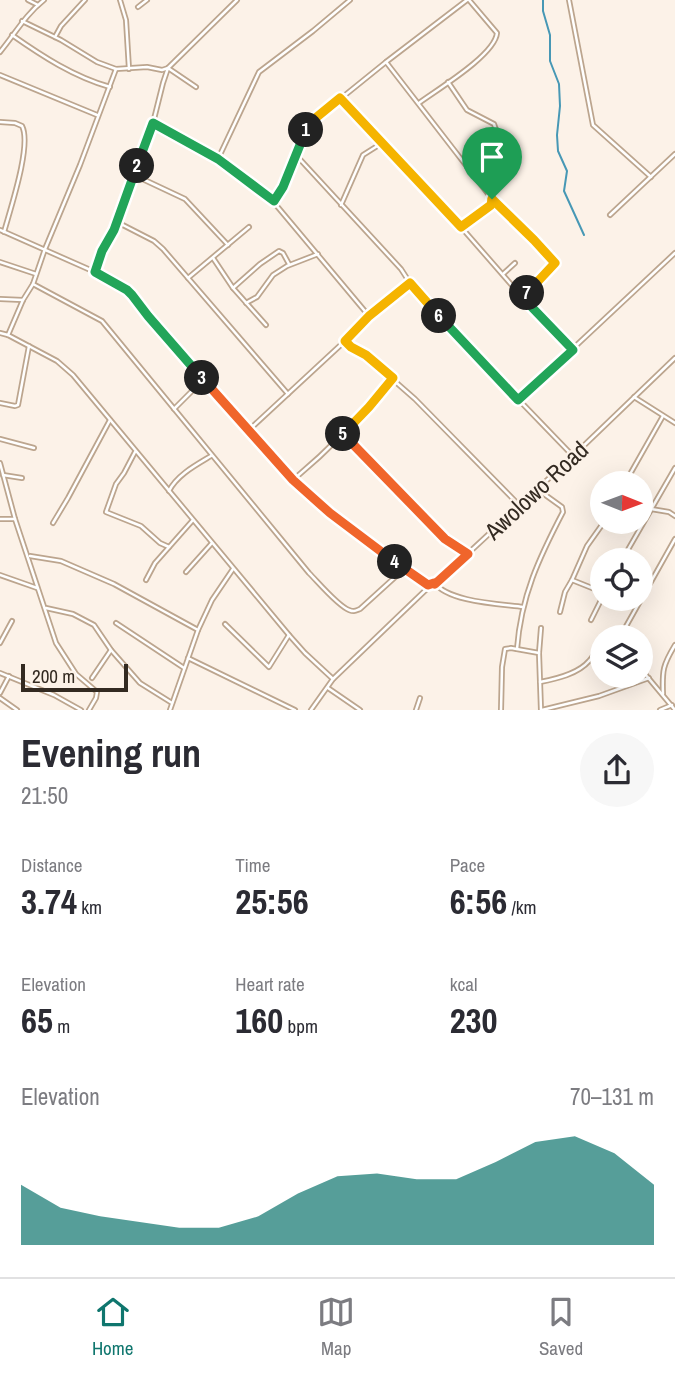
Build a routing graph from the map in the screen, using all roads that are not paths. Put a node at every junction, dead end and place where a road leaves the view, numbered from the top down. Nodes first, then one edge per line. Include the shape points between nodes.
1 (29, 0) edge
2 (44, 0) edge
3 (85, 0) edge
4 (120, 0) edge
5 (147, 0) edge
6 (237, 0) edge
7 (350, 0) edge
8 (468, 0) edge
9 (569, 0) edge
10 (38, 5) junction
11 (138, 7) dead end
12 (22, 21) junction
13 (12, 35) junction
14 (55, 37) junction
15 (0, 52) edge
16 (386, 62) junction
17 (168, 68) junction
18 (116, 69) junction
19 (129, 69) junction
20 (0, 75) edge
21 (448, 82) junction
22 (110, 87) junction
23 (196, 87) dead end
24 (340, 98) junction
25 (419, 103) junction
26 (98, 115) junction
27 (0, 122) edge
28 (153, 123) junction
29 (496, 130) dead end
30 (382, 143) junction
31 (675, 154) edge
32 (296, 155) junction
33 (218, 159) junction
34 (134, 175) junction
35 (651, 177) junction
36 (492, 199) junction
37 (274, 201) junction
38 (341, 205) junction
39 (491, 205) junction
40 (498, 205) junction
41 (610, 215) dead end
42 (117, 222) junction
43 (249, 227) dead end
44 (461, 227) junction
45 (2, 231) edge
46 (228, 245) junction
47 (45, 248) junction
48 (675, 253) edge
49 (318, 254) junction
50 (213, 258) junction
51 (0, 262) edge
52 (515, 263) dead end
53 (289, 264) junction
54 (95, 272) junction
55 (36, 274) junction
56 (503, 274) junction
57 (188, 278) junction
58 (410, 283) junction
59 (33, 284) junction
60 (233, 288) junction
61 (523, 298) junction
62 (0, 299) edge
63 (23, 300) junction
64 (246, 303) junction
65 (369, 316) junction
66 (266, 325) dead end
67 (0, 333) edge
68 (8, 335) junction
69 (345, 341) junction
70 (29, 346) junction
71 (573, 350) junction
72 (675, 358) edge
73 (393, 378) junction
74 (203, 380) junction
75 (288, 394) junction
76 (634, 397) junction
77 (518, 400) junction
78 (0, 403) edge
79 (174, 410) junction
80 (663, 416) junction
81 (110, 420) junction
82 (675, 423) edge
83 (249, 430) junction
84 (342, 434) junction
85 (0, 439) edge
86 (34, 448) dead end
87 (136, 452) junction
88 (211, 456) junction
89 (573, 456) junction
90 (0, 463) edge
91 (675, 468) edge
92 (1, 469) edge
93 (631, 471) edge
94 (3, 475) junction
95 (22, 478) dead end
96 (293, 480) junction
97 (162, 483) junction
98 (171, 486) junction
99 (537, 489) junction
100 (169, 491) junction
101 (519, 505) junction
102 (653, 506) edge
103 (653, 509) edge
104 (675, 516) edge
105 (0, 519) edge
106 (15, 519) junction
107 (193, 520) junction
108 (53, 523) dead end
109 (596, 534) edge
110 (675, 539) edge
111 (212, 543) junction
112 (169, 547) junction
113 (468, 554) junction
114 (28, 556) junction
115 (233, 569) junction
116 (404, 569) junction
117 (186, 572) dead end
118 (0, 575) edge
119 (146, 580) dead end
120 (572, 580) junction
121 (434, 583) junction
122 (38, 588) junction
123 (590, 588) edge
124 (523, 607) junction
125 (46, 608) junction
126 (596, 611) edge
127 (560, 612) dead end
128 (591, 620) dead end
129 (12, 621) dead end
130 (116, 623) dead end
131 (225, 624) dead end
132 (627, 625) edge
133 (541, 628) dead end
134 (198, 631) junction
135 (289, 635) junction
136 (0, 643) edge
137 (675, 645) edge
138 (517, 649) junction
139 (111, 650) junction
140 (539, 653) junction
141 (187, 658) junction
142 (590, 658) edge
143 (184, 668) junction
144 (0, 673) edge
145 (9, 676) junction
146 (92, 678) dead end
147 (333, 679) junction
148 (540, 682) junction
149 (653, 683) edge
150 (328, 688) junction
151 (621, 688) edge
152 (0, 693) edge
153 (663, 694) junction
154 (0, 698) edge
155 (420, 698) dead end
156 (172, 703) junction
157 (672, 705) junction
158 (18, 710) edge
159 (81, 710) edge
160 (89, 710) edge
161 (170, 710) edge
162 (295, 710) edge
163 (311, 710) edge
164 (360, 710) edge
165 (416, 710) edge
166 (501, 710) edge
167 (542, 710) edge
168 (660, 710) edge
169 (675, 710) edge

1 - 10 street
2 - 10 street
3 - 14 street
4 - 19 street
5 - 11 street
6 - 17 street
7 - 33 street via 260,72
8 - 16 street
8 - 21 street via 497,38 485,54
9 - 35 street via 593,125
10 - 12 street
12 - 13 street
12 - 14 street
13 - 15 street
13 - 22 street via 89,81
14 - 18 street
16 - 24 street
16 - 25 street
17 - 19 street
17 - 23 street
17 - 28 street
18 - 19 street
18 - 22 street
20 - 26 street
21 - 25 street
21 - 29 street via 467,110 494,124
22 - 26 street
24 - 30 street
24 - 32 street via 307,125
25 - 36 street
26 - 47 street
27 - 45 street via 22,126 25,136
28 - 33 street
28 - 34 street
30 - 38 street via 363,155
30 - 44 street
31 - 35 street
32 - 37 street
32 - 38 street
33 - 37 street
34 - 42 street
34 - 46 street via 185,199
35 - 41 street
36 - 39 street
36 - 40 street
37 - 49 street
38 - 58 street
39 - 40 street
39 - 44 street
40 - 61 street via 555,263
42 - 54 street
42 - 57 street via 154,241
43 - 46 street
44 - 56 street
45 - 47 street
46 - 50 street
47 - 54 street
47 - 55 street
48 - 71 street
49 - 53 street
49 - 65 street
50 - 57 street
50 - 60 street
51 - 55 street
52 - 56 street
53 - 60 street via 279,251
53 - 64 street
54 - 74 street via 132,295
55 - 59 street
56 - 61 street
57 - 75 street
58 - 65 street
58 - 77 street
59 - 63 street
59 - 79 street via 102,321
60 - 64 street
61 - 71 street
62 - 63 street
63 - 68 street
64 - 66 street
65 - 69 street
67 - 68 street
68 - 70 street
69 - 73 street
69 - 75 street
70 - 78 street via 18,405
70 - 81 street via 73,375
71 - 77 street
72 - 76 street, Awolowo Road
73 - 84 street
73 - 101 street
74 - 79 street
74 - 83 street
75 - 83 street
76 - 80 street
76 - 89 street, Awolowo Road
77 - 89 street
79 - 88 street
80 - 82 street
80 - 93 street
81 - 87 street
81 - 108 street
83 - 96 street
84 - 96 street
84 - 113 street via 445,539
85 - 86 street
87 - 97 street
87 - 112 street via 116,484 106,512 141,526
88 - 98 street
88 - 116 street via 309,573 350,611 360,609
89 - 99 street, Awolowo Road
90 - 92 street
91 - 102 street
92 - 94 street
94 - 95 street
94 - 106 street
96 - 116 street
97 - 98 street
97 - 100 street
98 - 100 street
99 - 101 street, Awolowo Road
99 - 124 street via 564,512 533,573
100 - 107 street
101 - 113 street, Awolowo Road
103 - 104 street
105 - 106 street
106 - 114 street
107 - 111 street
107 - 112 street
109 - 120 street
110 - 132 street
111 - 115 street
111 - 117 street
112 - 119 street
113 - 121 street, Awolowo Road
114 - 122 street
114 - 134 street via 61,561 114,584
115 - 134 street
115 - 135 street
116 - 121 street via 428,585
118 - 122 street
120 - 123 street
120 - 127 street
121 - 124 street via 460,597
121 - 147 street, Awolowo Road
122 - 125 street
124 - 138 street
125 - 139 street via 94,625
125 - 160 street via 62,654 97,692
126 - 128 street
129 - 136 street
130 - 143 street
131 - 135 street via 269,667
133 - 140 street
134 - 141 street
135 - 147 street
137 - 153 street via 665,662
138 - 140 street
138 - 166 street via 504,651
139 - 146 street
139 - 156 street via 140,683
140 - 148 street
141 - 143 street
141 - 162 street
142 - 148 street via 585,665
143 - 156 street
144 - 145 street
145 - 152 street
145 - 159 street
147 - 150 street, Awolowo Road
148 - 167 street
149 - 153 street
150 - 163 street, Awolowo Road
150 - 164 street
151 - 167 street
153 - 157 street
154 - 158 street
155 - 165 street
156 - 161 street
157 - 168 street
157 - 169 street

